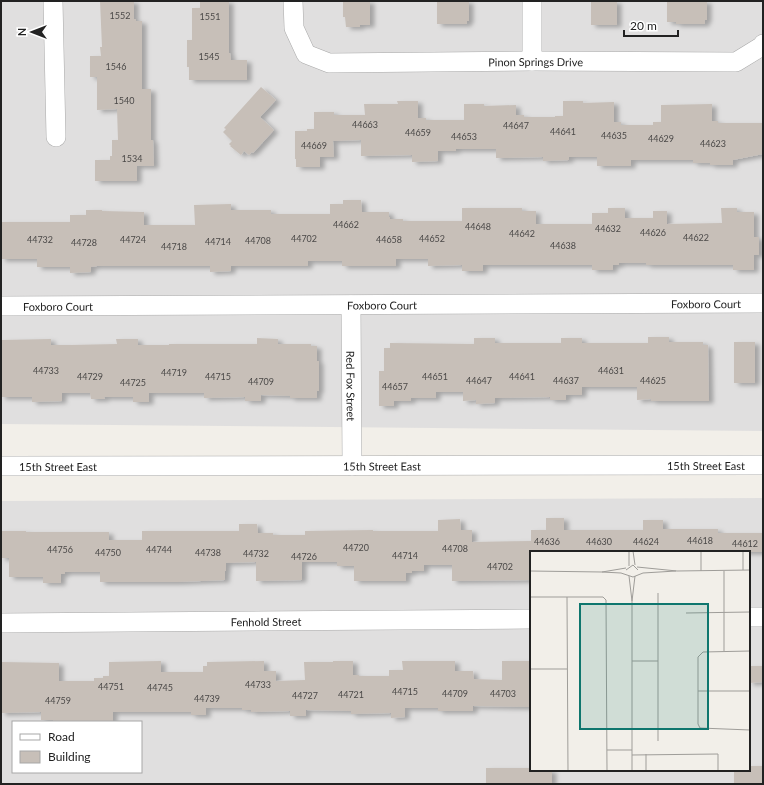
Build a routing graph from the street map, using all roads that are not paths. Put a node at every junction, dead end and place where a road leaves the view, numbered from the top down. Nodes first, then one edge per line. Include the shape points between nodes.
1 (53, 1) edge
2 (293, 1) edge
3 (532, 1) edge
4 (763, 45) edge
5 (532, 60) junction
6 (56, 137) dead end
7 (763, 303) edge
8 (351, 305) junction
9 (1, 306) edge
10 (763, 465) edge
11 (1, 466) edge
12 (352, 466) junction
13 (750, 617) edge
14 (763, 617) edge
15 (530, 619) edge
16 (1, 623) edge

1 - 6 street
2 - 5 street, Pinon Springs Drive via 294,28 306,54 329,63
3 - 5 street
4 - 5 street, Pinon Springs Drive via 736,62
7 - 8 street, Foxboro Court
8 - 9 street, Foxboro Court
8 - 12 street, Red Fox Street
10 - 12 street, 15th Street East
11 - 12 street, 15th Street East
13 - 14 street
15 - 16 street, Fenhold Street

